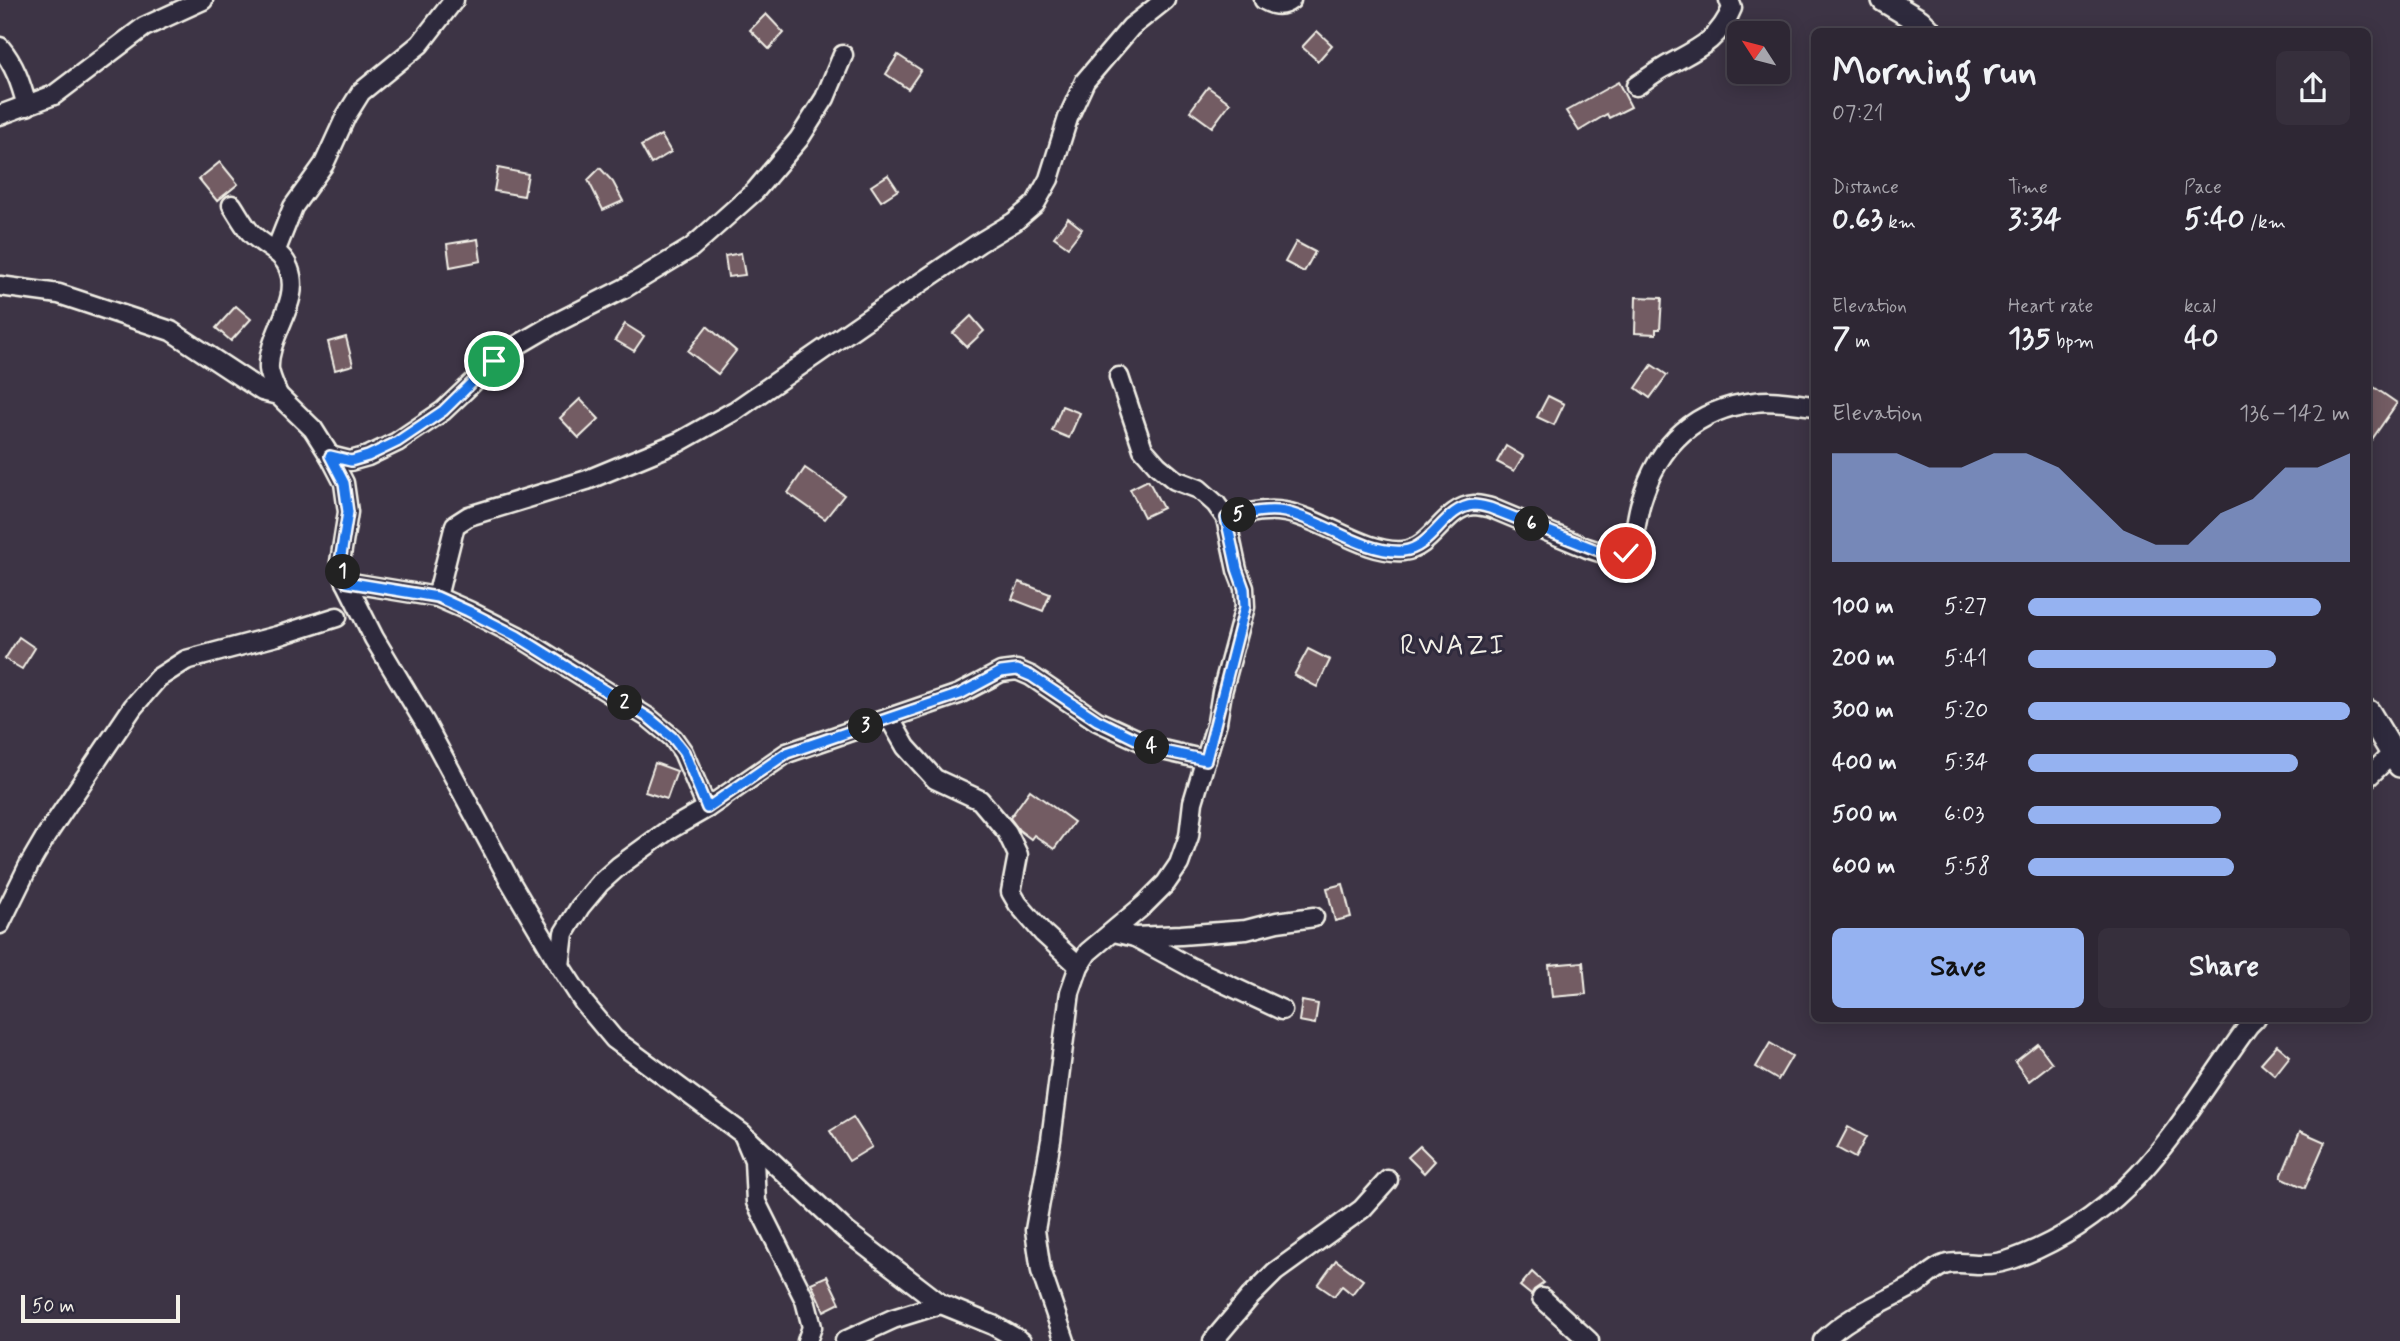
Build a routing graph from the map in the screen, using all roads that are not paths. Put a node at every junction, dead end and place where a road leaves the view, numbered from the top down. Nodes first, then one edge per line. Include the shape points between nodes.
1 (203, 0) edge
2 (454, 0) edge
3 (1165, 0) edge
4 (1264, 0) edge
5 (1291, 0) edge
6 (1729, 0) edge
7 (1884, 0) edge
8 (1926, 28) edge
9 (0, 47) edge
10 (843, 55) dead end
11 (1636, 86) dead end
12 (27, 106) junction
13 (0, 115) edge
14 (232, 205) dead end
15 (276, 250) junction
16 (0, 286) edge
17 (1119, 377) dead end
18 (278, 394) junction
19 (1811, 406) edge
20 (330, 456) junction
21 (1226, 518) junction
22 (346, 582) junction
23 (437, 597) junction
24 (337, 617) dead end
25 (2371, 717) edge
26 (890, 719) junction
27 (2396, 759) edge
28 (1206, 760) junction
29 (2371, 775) edge
30 (707, 808) junction
31 (1314, 917) dead end
32 (0, 924) edge
33 (1114, 932) junction
34 (1135, 937) junction
35 (559, 966) junction
36 (1079, 966) junction
37 (1282, 1010) dead end
38 (2252, 1022) edge
39 (743, 1134) junction
40 (1388, 1180) dead end
41 (1542, 1298) dead end
42 (941, 1304) junction
43 (807, 1341) edge
44 (845, 1341) edge
45 (1021, 1341) edge
46 (1065, 1341) edge
47 (1213, 1341) edge
48 (1589, 1341) edge
49 (1823, 1341) edge

1 - 12 street via 144,27 54,95
2 - 15 street via 420,44 361,92 324,164 293,207
3 - 23 street via 1130,27 1085,81 1049,179 1035,204 1014,222 736,410 679,442 587,480 469,516 455,525
4 - 5 street via 1275,5
6 - 11 street via 1732,8 1714,38
7 - 8 street
9 - 12 street via 19,78
10 - 20 street via 825,98 799,139 755,191 691,248 504,353 443,411 397,442 351,461
12 - 13 street
14 - 15 street via 250,232
15 - 18 street via 289,269 291,292 271,352 269,370
16 - 18 street via 59,294 170,331 262,390
17 - 21 street via 1143,449 1175,480 1199,489
18 - 20 street via 313,429
19 - 21 street via 1758,401 1720,408 1692,422 1667,449 1648,481 1630,547 1620,556 1474,505 1461,510 1413,549 1400,551 1370,545 1284,512 1259,511
20 - 22 street via 344,483 348,512 340,562
21 - 28 street via 1245,607
22 - 23 street
22 - 35 street
23 - 30 street via 517,636 649,718 684,752
24 - 32 street via 186,660 158,678 133,706 46,836
25 - 27 street
26 - 28 street via 960,694 1001,672 1017,670 1097,720 1158,750
26 - 30 street via 787,753
26 - 36 street via 906,747 935,779 980,800 1007,832 1018,855 1012,892 1018,904
27 - 29 street
28 - 33 street via 1179,864 1166,883
30 - 35 street via 632,855 600,883 564,933
31 - 34 street via 1246,930
33 - 34 street
33 - 36 street via 1088,952
34 - 37 street
35 - 39 street via 614,1039
36 - 46 street via 1066,1016 1035,1230 1041,1271
38 - 49 street via 2146,1170 2092,1219 2008,1261 1945,1264 1847,1321
39 - 42 street via 846,1230
39 - 43 street via 754,1160 756,1202 805,1300 812,1326
40 - 47 street via 1363,1209 1275,1272
41 - 48 street
42 - 44 street
42 - 45 street

